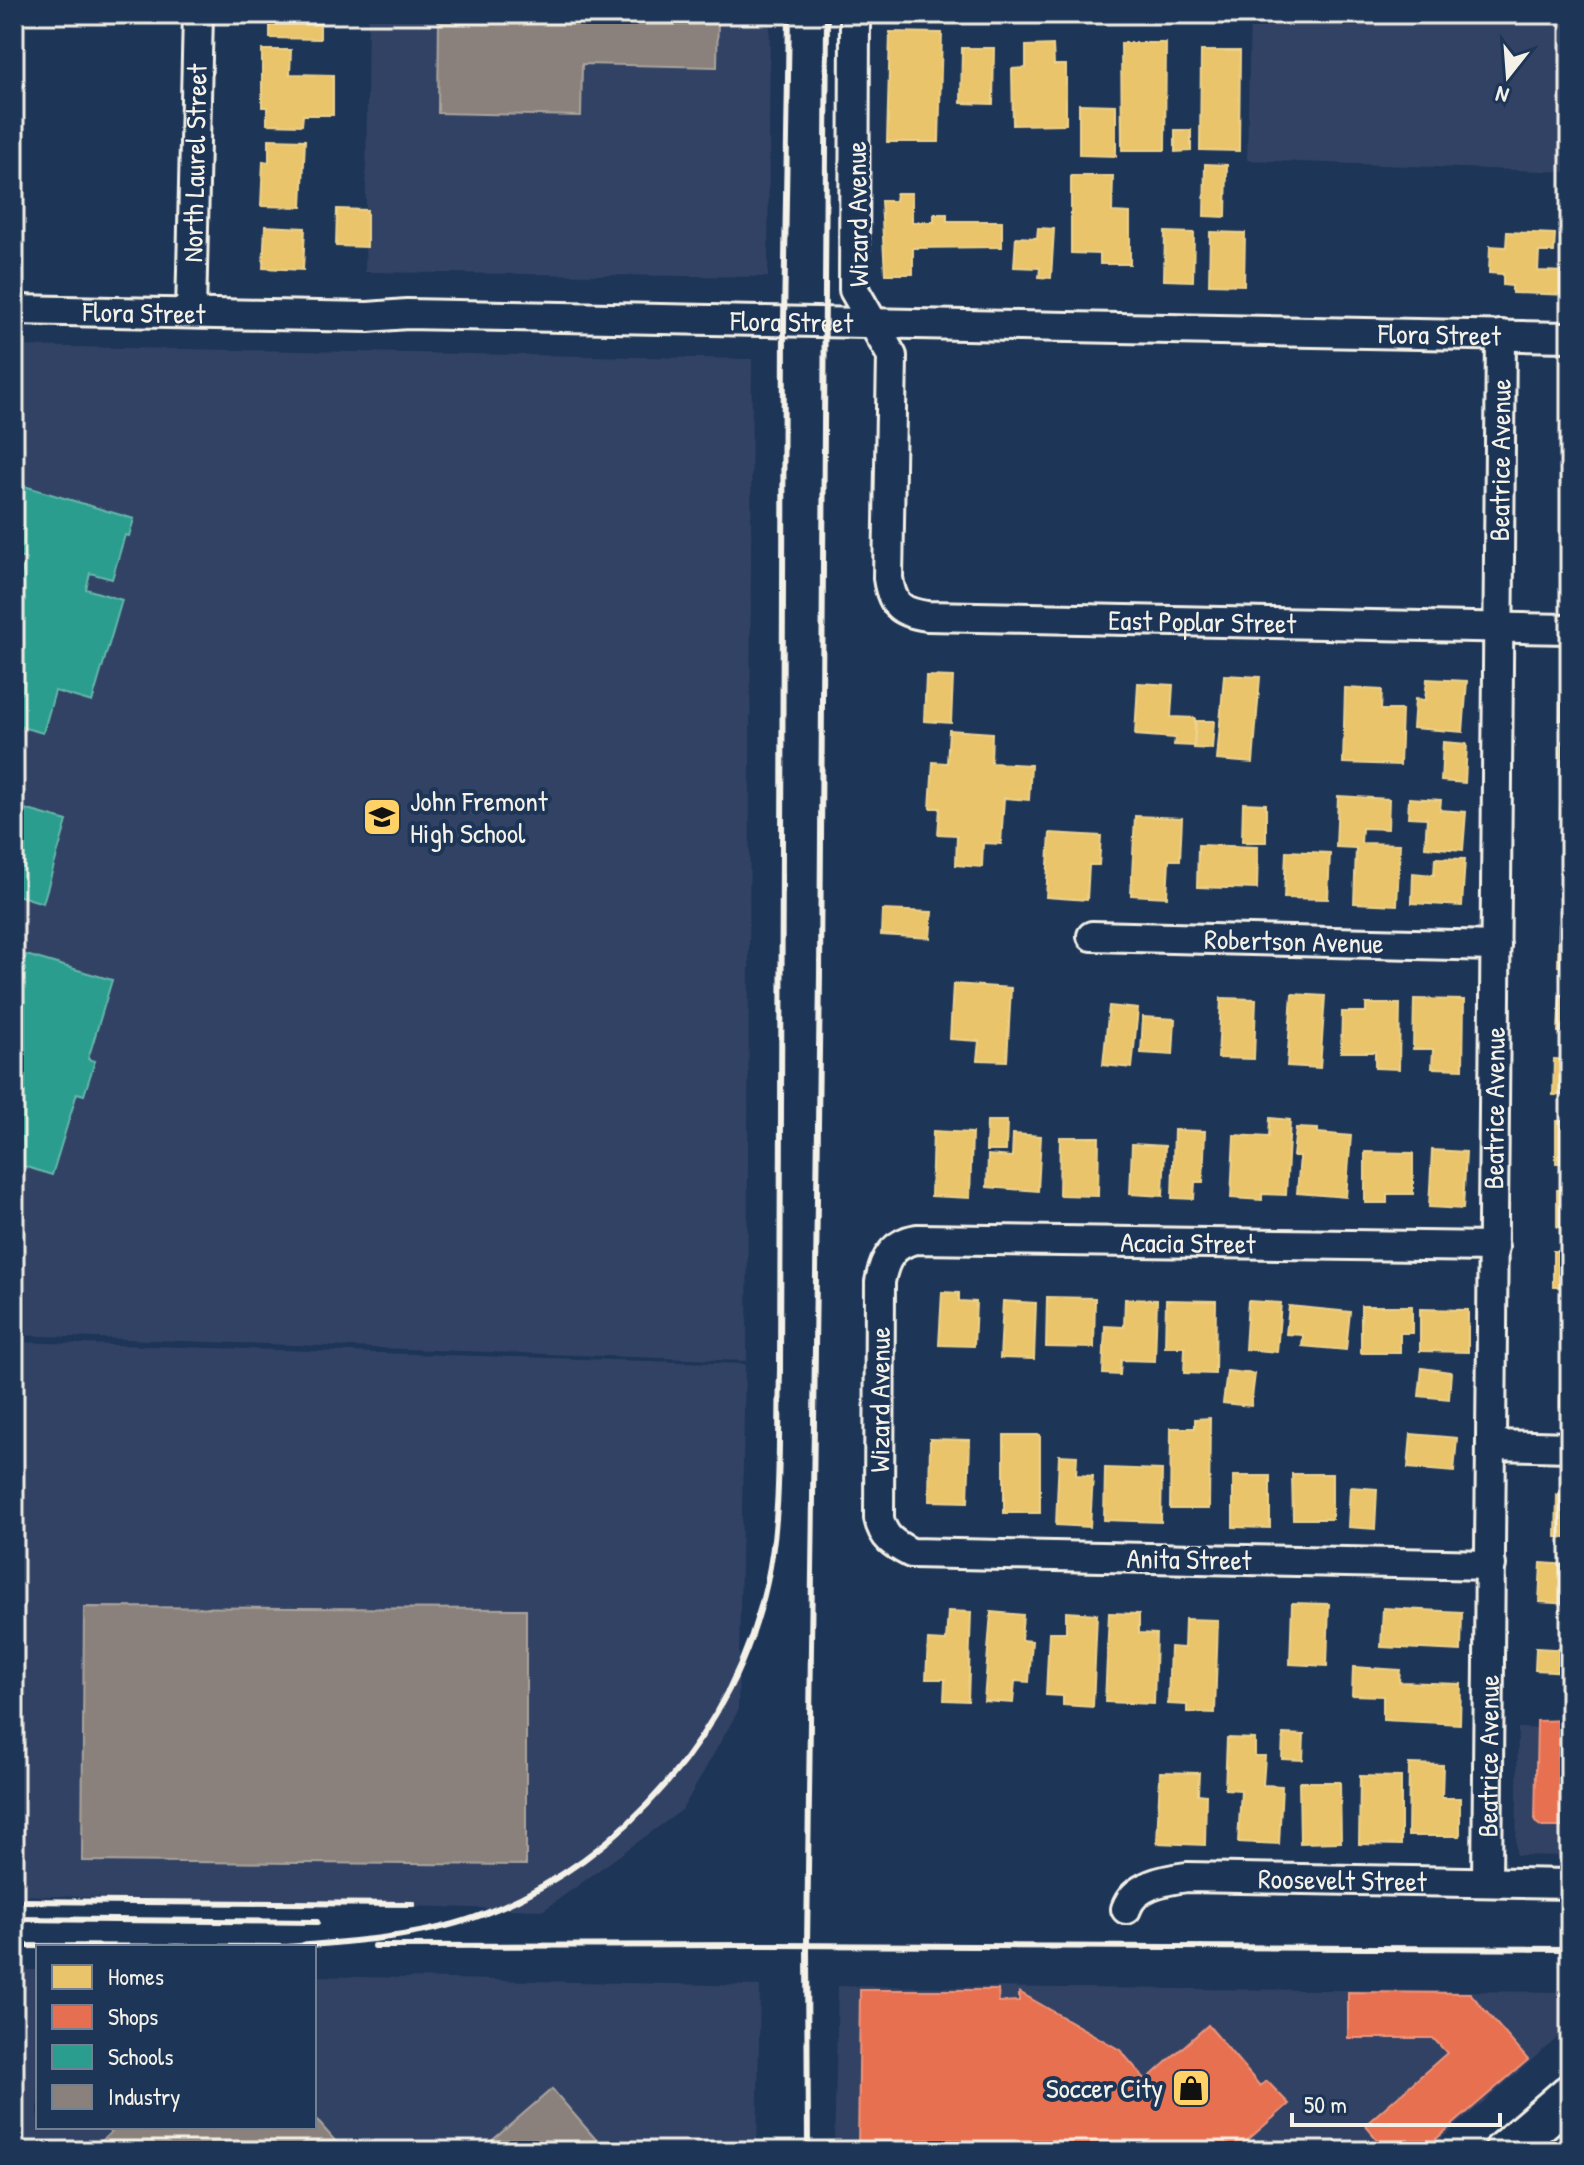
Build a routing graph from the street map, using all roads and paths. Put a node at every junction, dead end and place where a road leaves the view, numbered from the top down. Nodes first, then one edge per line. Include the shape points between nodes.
1 (198, 14) edge
2 (855, 14) edge
3 (14, 310) edge
4 (191, 313) junction
5 (874, 322) junction
6 (1501, 335) junction
7 (1570, 337) edge
8 (888, 548) joint
9 (1500, 628) junction
10 (1570, 629) edge
11 (1092, 936) dead end
12 (1496, 946) junction
13 (1494, 1247) junction
14 (888, 1256) joint
15 (1492, 1445) junction
16 (1570, 1447) edge
17 (890, 1542) joint
18 (1491, 1565) junction
19 (1487, 1882) junction
20 (1570, 1884) edge
21 (1126, 1909) dead end
22 (1570, 2095) edge
23 (1505, 2151) edge

1 - 4 street, North Laurel Street
2 - 5 street, Wizard Avenue via 854,290
3 - 4 street, Flora Street
4 - 5 street, Flora Street
5 - 6 street, Flora Street
5 - 8 street, Wizard Avenue via 892,356
6 - 7 street, Flora Street
6 - 9 street, Beatrice Avenue
8 - 9 street, East Poplar Street via 891,596 904,610 927,616
9 - 10 street, East Poplar Street
9 - 12 street, Beatrice Avenue
11 - 12 street, Robertson Avenue
12 - 13 street, Beatrice Avenue
13 - 14 street, Acacia Street via 917,1239 905,1241
13 - 15 street, Beatrice Avenue
14 - 17 street, Wizard Avenue via 880,1282 879,1518
15 - 16 street
15 - 18 street, Beatrice Avenue
17 - 18 street, Anita Street via 911,1553
18 - 19 street, Beatrice Avenue
19 - 20 street, Roosevelt Street
19 - 21 street, Roosevelt Street via 1187,1877 1148,1886
22 - 23 main road

